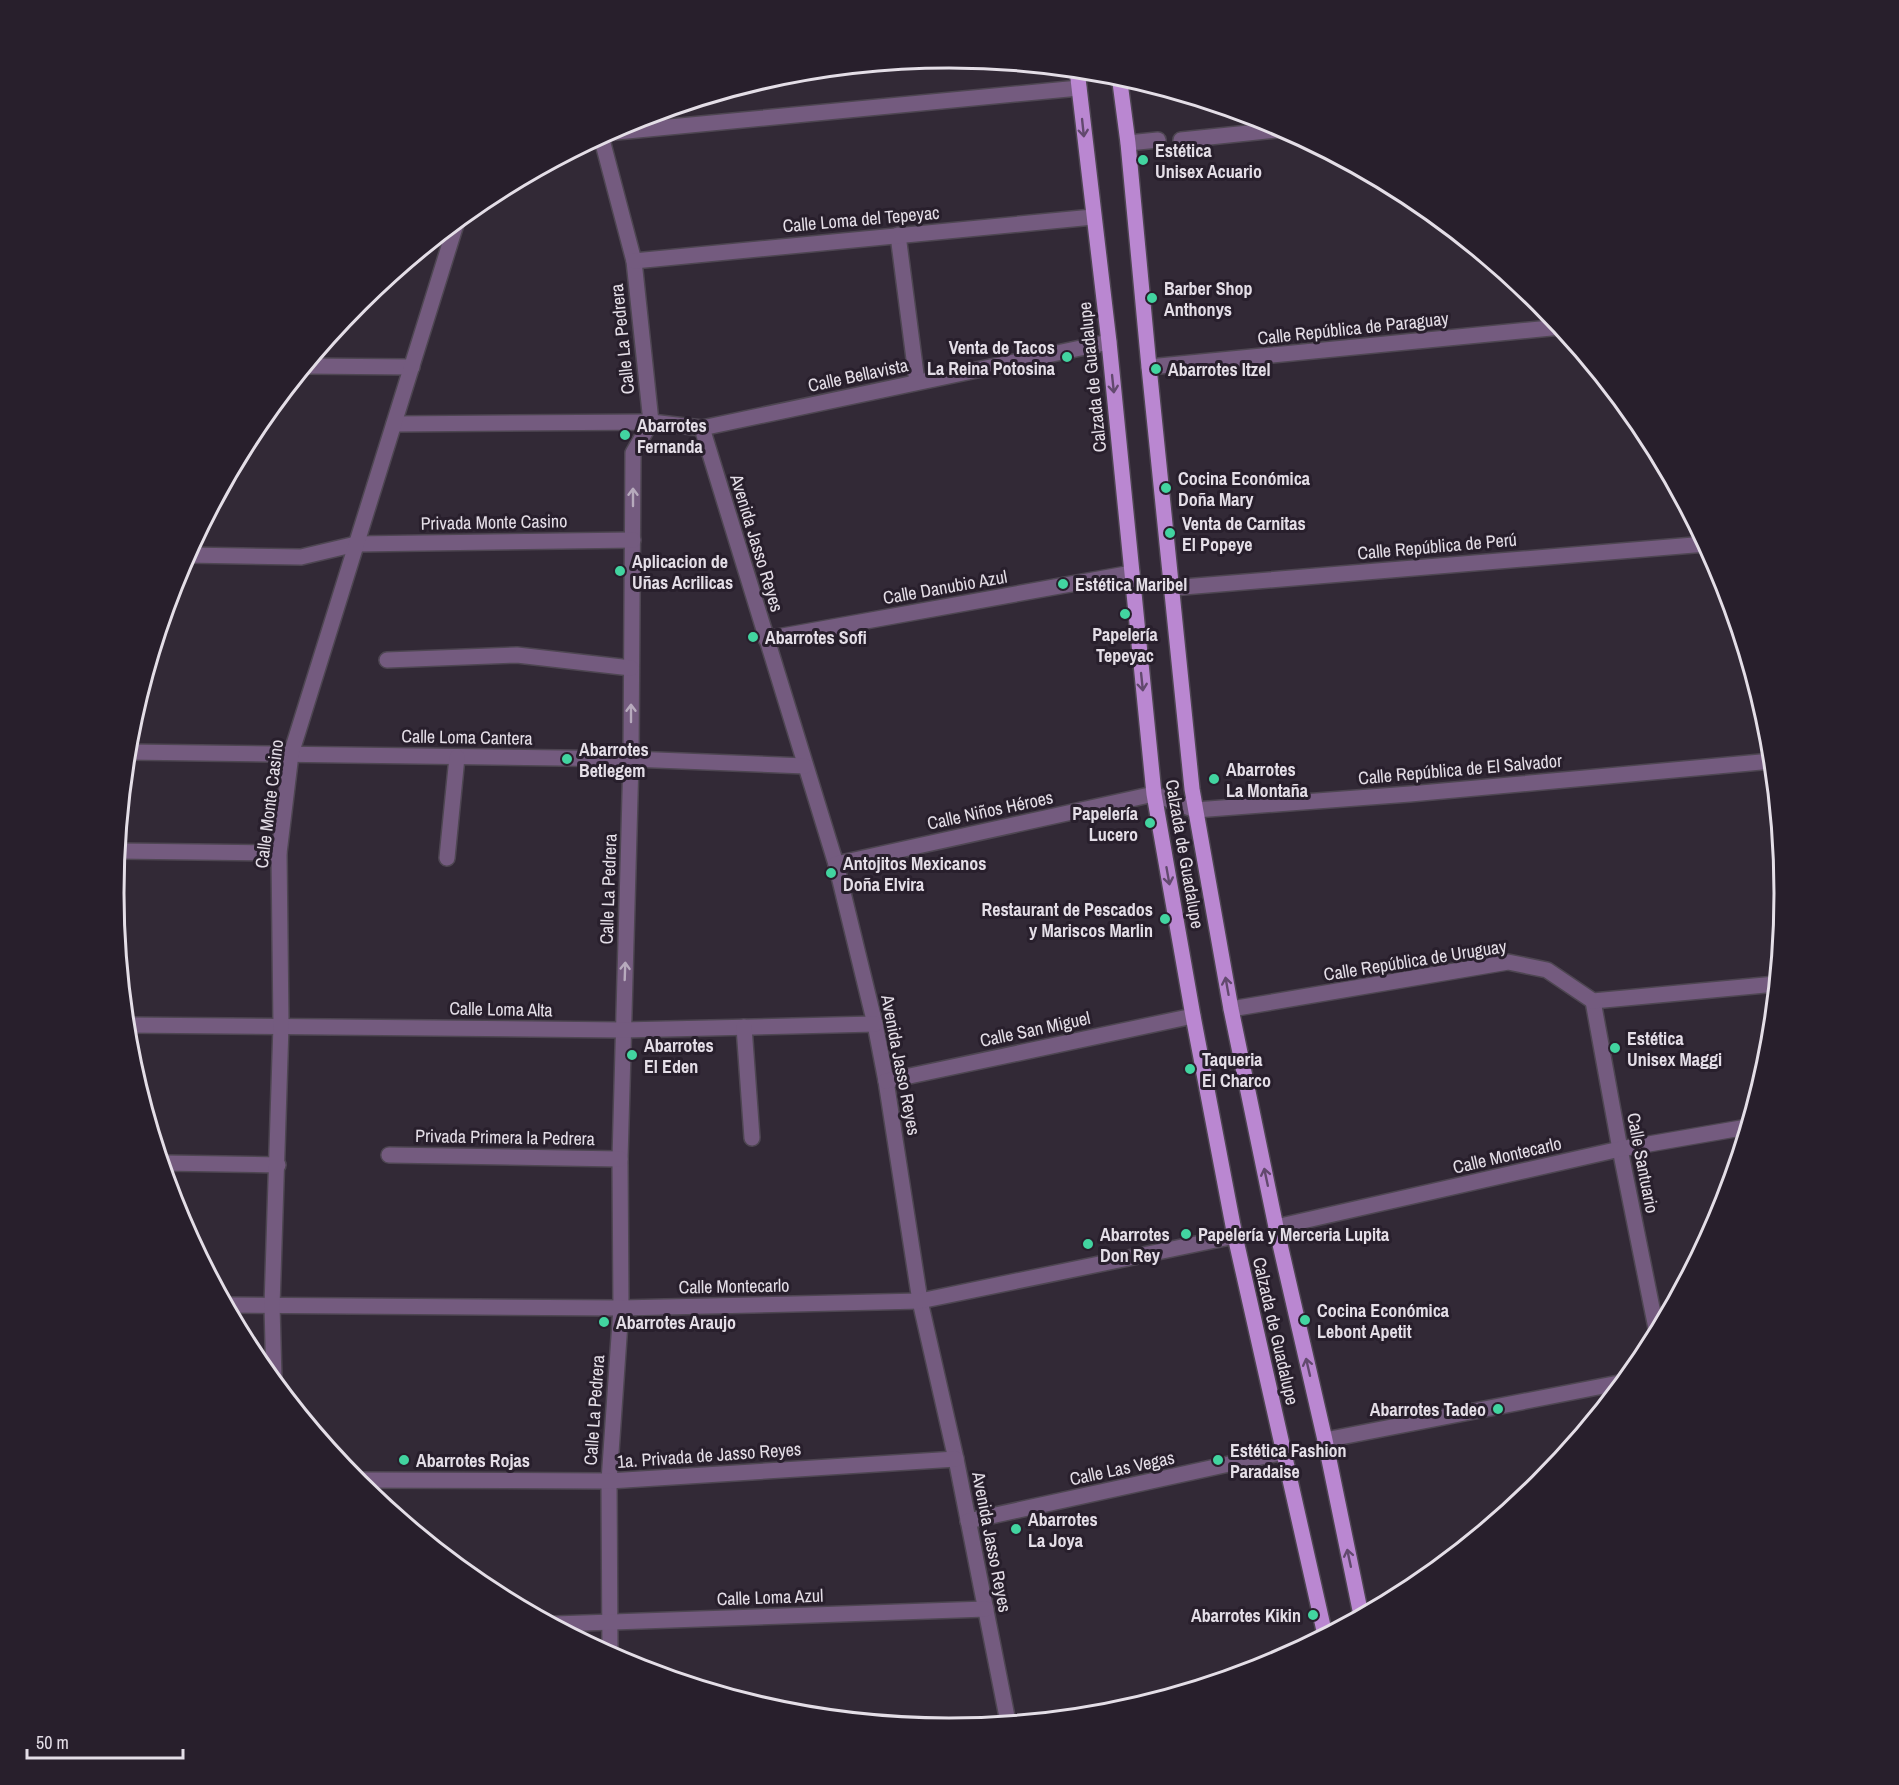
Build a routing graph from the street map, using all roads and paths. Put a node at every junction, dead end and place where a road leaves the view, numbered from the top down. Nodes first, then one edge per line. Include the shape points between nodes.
1 (1078, 78) edge
2 (1120, 86) edge
3 (1079, 88) junction
4 (633, 130) edge
5 (1267, 131) edge
6 (1158, 140) dead end
7 (1181, 140) dead end
8 (1128, 142) junction
9 (603, 144) edge
10 (1093, 217) junction
11 (453, 234) edge
12 (898, 235) junction
13 (634, 261) junction
14 (1551, 328) edge
15 (1109, 342) junction
16 (315, 366) edge
17 (412, 367) junction
18 (1149, 367) junction
19 (917, 382) junction
20 (651, 422) junction
21 (394, 424) junction
22 (702, 428) junction
23 (633, 540) junction
24 (356, 544) junction
25 (1697, 545) edge
26 (197, 555) edge
27 (1132, 573) junction
28 (1171, 588) junction
29 (766, 639) junction
30 (387, 660) dead end
31 (631, 668) junction
32 (137, 752) edge
33 (291, 754) junction
34 (457, 757) junction
35 (631, 759) junction
36 (1763, 762) edge
37 (805, 766) junction
38 (1154, 794) junction
39 (1195, 810) junction
40 (126, 851) edge
41 (279, 853) junction
42 (447, 858) dead end
43 (836, 864) junction
44 (1769, 985) edge
45 (1593, 1001) junction
46 (1231, 1010) junction
47 (1193, 1016) junction
48 (875, 1024) junction
49 (136, 1025) edge
50 (281, 1025) junction
51 (744, 1027) junction
52 (623, 1030) junction
53 (886, 1081) junction
54 (1740, 1128) edge
55 (752, 1138) dead end
56 (1620, 1149) junction
57 (389, 1155) dead end
58 (620, 1158) junction
59 (170, 1163) edge
60 (278, 1165) junction
61 (1276, 1227) junction
62 (1235, 1236) junction
63 (920, 1301) junction
64 (235, 1305) edge
65 (272, 1306) junction
66 (621, 1308) junction
67 (1654, 1320) edge
68 (274, 1365) edge
69 (1611, 1384) edge
70 (1324, 1440) junction
71 (1284, 1452) junction
72 (956, 1459) junction
73 (370, 1480) edge
74 (609, 1480) junction
75 (968, 1521) junction
76 (1360, 1608) edge
77 (986, 1609) junction
78 (609, 1622) junction
79 (569, 1623) edge
80 (1323, 1627) edge
81 (610, 1644) edge
82 (1007, 1716) edge

1 - 3 main road, Calzada de Guadalupe
2 - 8 main road, Calzada de Guadalupe
3 - 4 street
3 -> 10 main road, Calzada de Guadalupe
5 - 7 street
6 - 8 street
8 - 18 main road, Calzada de Guadalupe
9 - 13 street, Calle La Pedrera
10 - 12 street, Calle Loma del Tepeyac
10 - 15 main road, Calzada de Guadalupe
11 - 17 street, Calle Monte Casino
12 - 13 street, Calle Loma del Tepeyac
12 - 19 street
13 - 20 street, Calle La Pedrera
14 - 18 street, Calle República de Paraguay
15 - 19 street, Calle Bellavista
15 -> 27 main road, Calzada de Guadalupe
16 - 17 street
17 - 21 street, Calle Monte Casino
18 - 28 main road, Calzada de Guadalupe
19 - 22 street, Calle Bellavista
20 - 21 street
20 - 22 street, Calle Bellavista
23 -> 20 street, Calle La Pedrera via 633,453
21 - 24 street, Calle Monte Casino
22 - 29 street, Avenida Jasso Reyes
23 - 24 street, Privada Monte Casino
23 - 31 street, Calle La Pedrera
24 - 26 street, Privada Monte Casino via 301,556
24 - 33 street, Calle Monte Casino
25 - 28 street, Calle República de Perú
27 - 29 street, Calle Danubio Azul
27 -> 38 main road, Calzada de Guadalupe
28 - 39 main road, Calzada de Guadalupe
29 - 37 street, Avenida Jasso Reyes
30 - 31 street via 517,654
35 -> 31 street, Calle La Pedrera
32 - 33 street, Calle Loma Cantera
33 - 34 street, Calle Loma Cantera
33 - 41 street, Calle Monte Casino
34 - 35 street, Calle Loma Cantera
34 - 42 street
35 - 37 street, Calle Loma Cantera
52 -> 35 street, Calle La Pedrera
36 - 39 street, Calle República de El Salvador
37 - 43 street, Avenida Jasso Reyes
38 - 39 street, Calle República de El Salvador
38 - 43 street, Calle Niños Héroes
38 -> 47 main road, Calzada de Guadalupe
46 -> 39 main road, Calzada de Guadalupe
40 - 41 street
41 - 50 street, Calle Monte Casino
43 - 48 street, Avenida Jasso Reyes
44 - 45 street
45 - 46 street, Calle República de Uruguay via 1547,970 1508,962
45 - 56 street, Calle Santuario
61 -> 46 main road, Calzada de Guadalupe
47 - 53 street, Calle San Miguel
47 - 62 main road, Calzada de Guadalupe
48 - 51 street, Calle Loma Alta
48 - 53 street, Avenida Jasso Reyes
49 - 50 street, Calle Loma Alta
50 - 52 street, Calle Loma Alta
50 - 60 street, Calle Monte Casino
51 - 52 street, Calle Loma Alta
51 - 55 street
52 - 58 street, Calle La Pedrera
53 - 63 street, Avenida Jasso Reyes
54 - 56 street, Calle Montecarlo
56 - 61 street, Calle Montecarlo
56 - 67 street, Calle Santuario
57 - 58 street, Privada Primera la Pedrera
58 - 66 street, Calle La Pedrera
59 - 60 street
60 - 65 street, Calle Monte Casino
70 -> 61 main road, Calzada de Guadalupe
62 - 63 street, Calle Montecarlo
62 - 71 main road, Calzada de Guadalupe
63 - 66 street, Calle Montecarlo
63 - 72 street, Avenida Jasso Reyes
64 - 65 street, Calle Montecarlo
65 - 66 street, Calle Montecarlo
65 - 68 street, Calle Monte Casino
66 - 74 street, Calle La Pedrera
69 - 70 street
76 -> 70 main road, Calzada de Guadalupe
71 - 75 street, Calle Las Vegas
71 - 80 main road, Calzada de Guadalupe
72 - 74 street, 1a. Privada de Jasso Reyes
72 - 75 street, Avenida Jasso Reyes
73 - 74 street, 1a. Privada de Jasso Reyes
74 - 78 street, Calle La Pedrera
75 - 77 street, Avenida Jasso Reyes
77 - 78 street, Calle Loma Azul
77 - 82 street, Avenida Jasso Reyes
78 - 79 street, Calle Loma Azul
78 - 81 street, Calle La Pedrera

